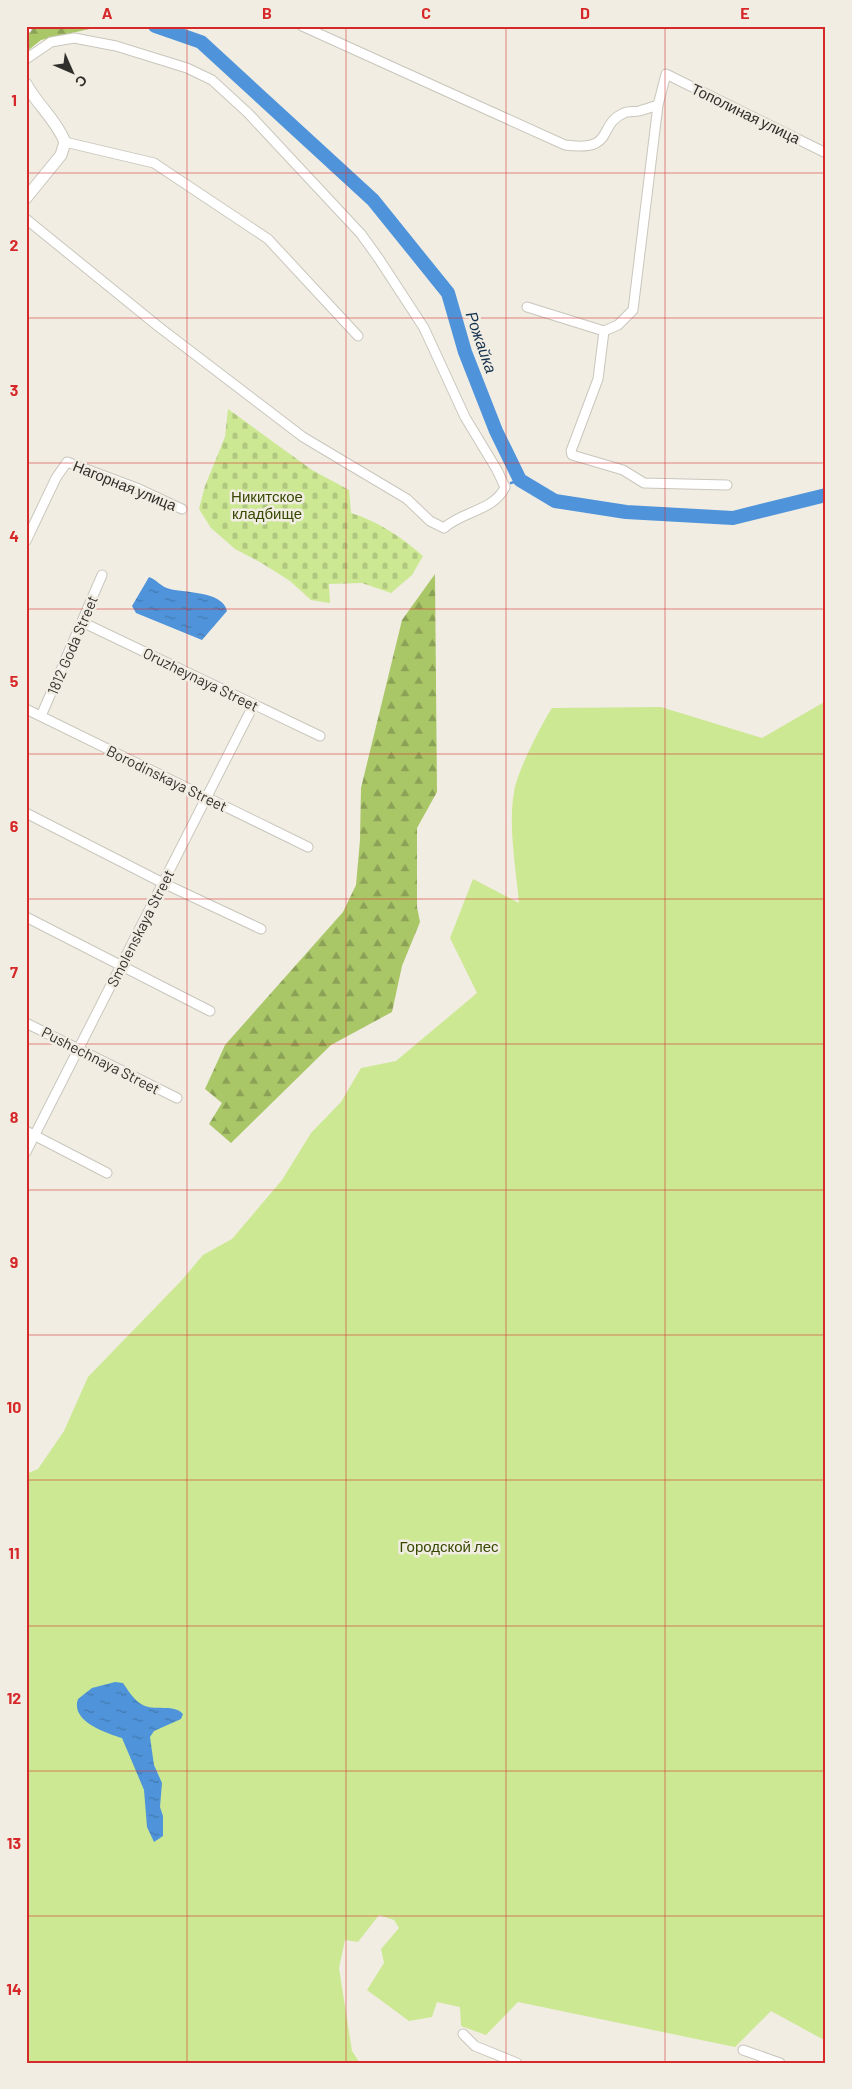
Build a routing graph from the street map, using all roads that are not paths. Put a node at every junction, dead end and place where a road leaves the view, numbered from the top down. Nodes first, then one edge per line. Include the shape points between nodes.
1 (302, 26) edge
2 (26, 59) edge
3 (26, 84) edge
4 (658, 105) junction
5 (66, 142) junction
6 (826, 153) edge
7 (26, 198) edge
8 (26, 219) edge
9 (527, 307) dead end
10 (604, 331) junction
11 (358, 336) dead end
12 (727, 485) dead end
13 (182, 509) dead end
14 (26, 541) edge
15 (102, 575) dead end
16 (82, 622) junction
17 (254, 704) junction
18 (26, 709) edge
19 (41, 716) junction
20 (320, 736) dead end
21 (207, 797) junction
22 (26, 813) edge
23 (308, 847) dead end
24 (164, 882) junction
25 (26, 917) edge
26 (261, 929) dead end
27 (122, 965) junction
28 (210, 1011) dead end
29 (26, 1023) edge
30 (79, 1049) junction
31 (176, 1098) dead end
32 (30, 1133) edge
33 (26, 1152) edge
34 (107, 1173) dead end
35 (463, 2034) dead end
36 (742, 2050) dead end
37 (517, 2063) edge
38 (780, 2063) edge

1 - 4 street via 565,145 587,148 605,137 613,121 624,112
2 - 8 street via 51,42 74,38 116,46 187,68 212,80 248,113 361,234 424,328 465,417 505,487 500,497 453,519 444,528 430,521 407,499 303,437 159,328
3 - 5 street via 57,124
4 - 6 street, Тополиная улица via 666,74
4 - 10 street via 637,296 633,310 618,325
5 - 7 street via 61,155
5 - 11 street via 154,163 162,168 268,239
9 - 10 street
10 - 12 street via 598,379 572,455 623,470 644,482
13 - 14 street, Нагорная улица via 67,462
15 - 16 street, 1812 Goda Street
16 - 17 street, Oruzheynaya Street
16 - 19 street, 1812 Goda Street
17 - 20 street, Oruzheynaya Street
17 - 21 street, Smolenskaya Street
18 - 19 street, Borodinskaya Street
19 - 21 street, Borodinskaya Street
21 - 23 street, Borodinskaya Street
21 - 24 street, Smolenskaya Street
22 - 24 street
24 - 26 street
24 - 27 street, Smolenskaya Street
25 - 27 street
27 - 28 street
27 - 30 street, Smolenskaya Street
29 - 30 street, Pushechnaya Street
30 - 31 street, Pushechnaya Street
30 - 32 street, Smolenskaya Street
32 - 33 street, Smolenskaya Street
32 - 34 street
35 - 37 street via 475,2046
36 - 38 street

